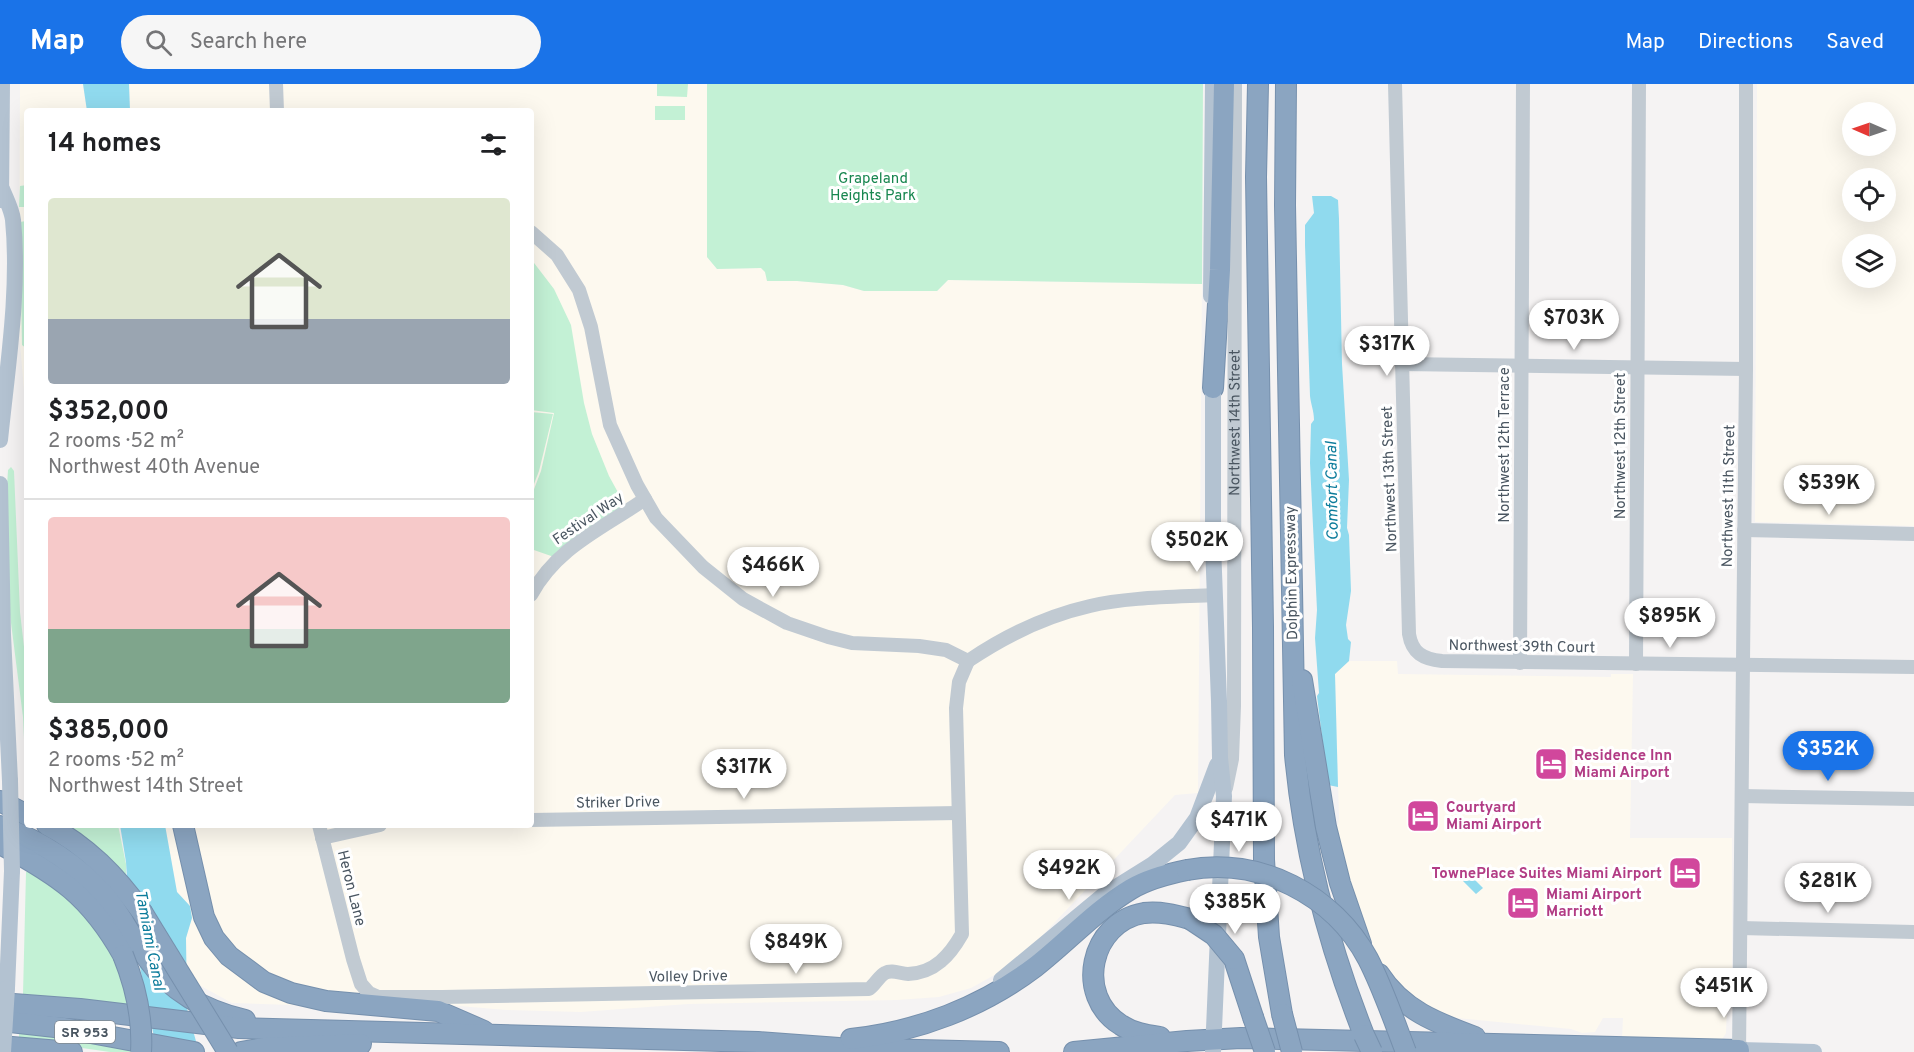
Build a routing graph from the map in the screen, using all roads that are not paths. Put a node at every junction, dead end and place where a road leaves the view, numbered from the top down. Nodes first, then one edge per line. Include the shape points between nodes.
1 (2, 84) edge
2 (276, 84) edge
3 (1213, 84) edge
4 (1224, 84) edge
5 (1235, 84) edge
6 (1258, 84) edge
7 (1286, 84) edge
8 (1395, 84) edge
9 (1522, 84) edge
10 (1639, 84) edge
11 (1746, 84) edge
12 (277, 108) edge
13 (1, 198) edge
14 (534, 235) edge
15 (5, 338) edge
16 (1402, 364) junction
17 (1521, 366) junction
18 (1637, 368) junction
19 (1746, 369) junction
20 (1213, 388) junction
21 (0, 440) edge
22 (0, 484) edge
23 (645, 499) junction
24 (1744, 530) junction
25 (1914, 534) edge
26 (534, 590) edge
27 (1215, 595) junction
28 (1292, 619) junction
29 (2, 627) edge
30 (1419, 655) joint
31 (969, 661) junction
32 (1520, 663) junction
33 (1636, 664) junction
34 (1742, 665) junction
35 (1914, 667) edge
36 (1220, 758) junction
37 (1224, 796) junction
38 (1742, 796) junction
39 (1914, 799) edge
40 (0, 801) edge
41 (24, 813) edge
42 (958, 813) junction
43 (534, 819) edge
44 (0, 826) edge
45 (52, 828) edge
46 (184, 828) edge
47 (354, 828) edge
48 (320, 832) edge
49 (0, 844) edge
50 (1741, 928) junction
51 (1914, 932) edge
52 (352, 958) joint
53 (4, 996) edge
54 (0, 1021) edge
55 (283, 1029) junction
56 (904, 1030) junction
57 (432, 1034) junction
58 (495, 1035) junction
59 (1184, 1041) junction
60 (758, 1042) junction
61 (1492, 1043) junction
62 (1213, 1045) edge
63 (0, 1046) edge
64 (1368, 1046) edge
65 (145, 1047) edge
66 (1739, 1051) edge
67 (3, 1052) edge
68 (14, 1052) edge
69 (72, 1052) edge
70 (194, 1052) edge
71 (228, 1052) edge
72 (240, 1052) edge
73 (999, 1052) edge
74 (1074, 1052) edge
75 (1264, 1052) edge
76 (1292, 1052) edge
77 (1406, 1052) edge
78 (1814, 1052) edge

1 - 13 main road
2 - 12 street
3 - 20 main road, Northwest 14th Street
4 - 20 highway
5 - 37 street, Northwest 14th Street via 1234,705 1232,759
6 - 76 highway, Dolphin Expressway, bridge via 1264,869 1272,959
7 - 28 highway, Dolphin Expressway
8 - 16 street, Northwest 13th Street
9 - 17 street, Northwest 12th Terrace
10 - 18 street, Northwest 12th Street
11 - 19 street, Northwest 11th Street
13 - 15 main road via 13,218 14,271
14 - 23 street via 557,255 579,290 591,327 610,425
15 - 21 main road
16 - 17 street
16 - 30 street, Northwest 13th Street via 1409,634
17 - 18 street
17 - 32 street, Northwest 12th Terrace
18 - 19 street
18 - 33 street, Northwest 12th Street
19 - 24 street, Northwest 11th Street
20 - 27 main road, Northwest 14th Street
22 - 29 main road
23 - 26 street, Festival Way via 559,557
23 - 31 street via 656,518 703,567 743,599 787,623 828,638 946,650
24 - 25 street
24 - 34 street, Northwest 11th Street
27 - 31 street via 1091,605 1039,622 993,644
27 - 36 main road, Northwest 14th Street
28 - 61 highway via 1326,827 1356,933 1381,978 1409,1007 1439,1024
28 - 64 highway, Dolphin Expressway via 1294,733 1304,826 1323,918
29 - 53 main road, bridge via 12,871
30 - 32 street, Northwest 39th Court via 1442,661
31 - 42 street, Volley Drive via 959,682 956,708
32 - 33 street, Northwest 39th Court
33 - 34 street, Northwest 39th Court
34 - 35 street, Northwest 39th Court
34 - 38 street, Northwest 11th Street
36 - 37 main road, Northwest 14th Street
36 - 56 main road via 1197,818 1170,852 1106,894 998,982
37 - 62 main road, Northwest 14th Street
38 - 39 street
38 - 50 street, Northwest 11th Street
40 - 41 highway
42 - 43 street, Striker Drive
42 - 52 street, Volley Drive via 963,934 952,953 929,971 885,973 869,989 378,997 361,984
44 - 55 highway via 38,843 79,870 112,905 158,972 189,998 225,1015
45 - 71 highway, bridge via 97,860 123,886
46 - 58 highway via 204,917 214,938 229,956 264,982 327,1001 438,1011
47 - 48 street
48 - 52 street, Heron Lane
49 - 65 highway, bridge via 75,891 102,921 123,956 137,999
50 - 51 street
50 - 66 street, Northwest 11th Street
53 - 55 highway via 207,1025
53 - 67 main road, bridge
54 - 65 highway, SR 953 via 37,1024
55 - 57 highway
56 - 60 highway via 838,1040
56 - 77 highway, bridge via 951,1015 997,993 1130,890 1155,878 1187,870 1223,867 1284,881 1323,905 1350,932 1368,959
57 - 58 highway
57 - 72 highway via 394,1042
58 - 60 highway
59 - 62 highway
59 - 74 highway
59 - 75 highway, bridge via 1141,1034 1121,1025 1102,1006 1094,988 1094,959 1100,944 1121,922 1151,913 1172,914 1190,919 1218,938 1234,959
60 - 73 highway
61 - 62 highway
61 - 66 highway
63 - 68 highway
63 - 69 highway, SR 953
65 - 70 highway, SR 953
66 - 78 main road

